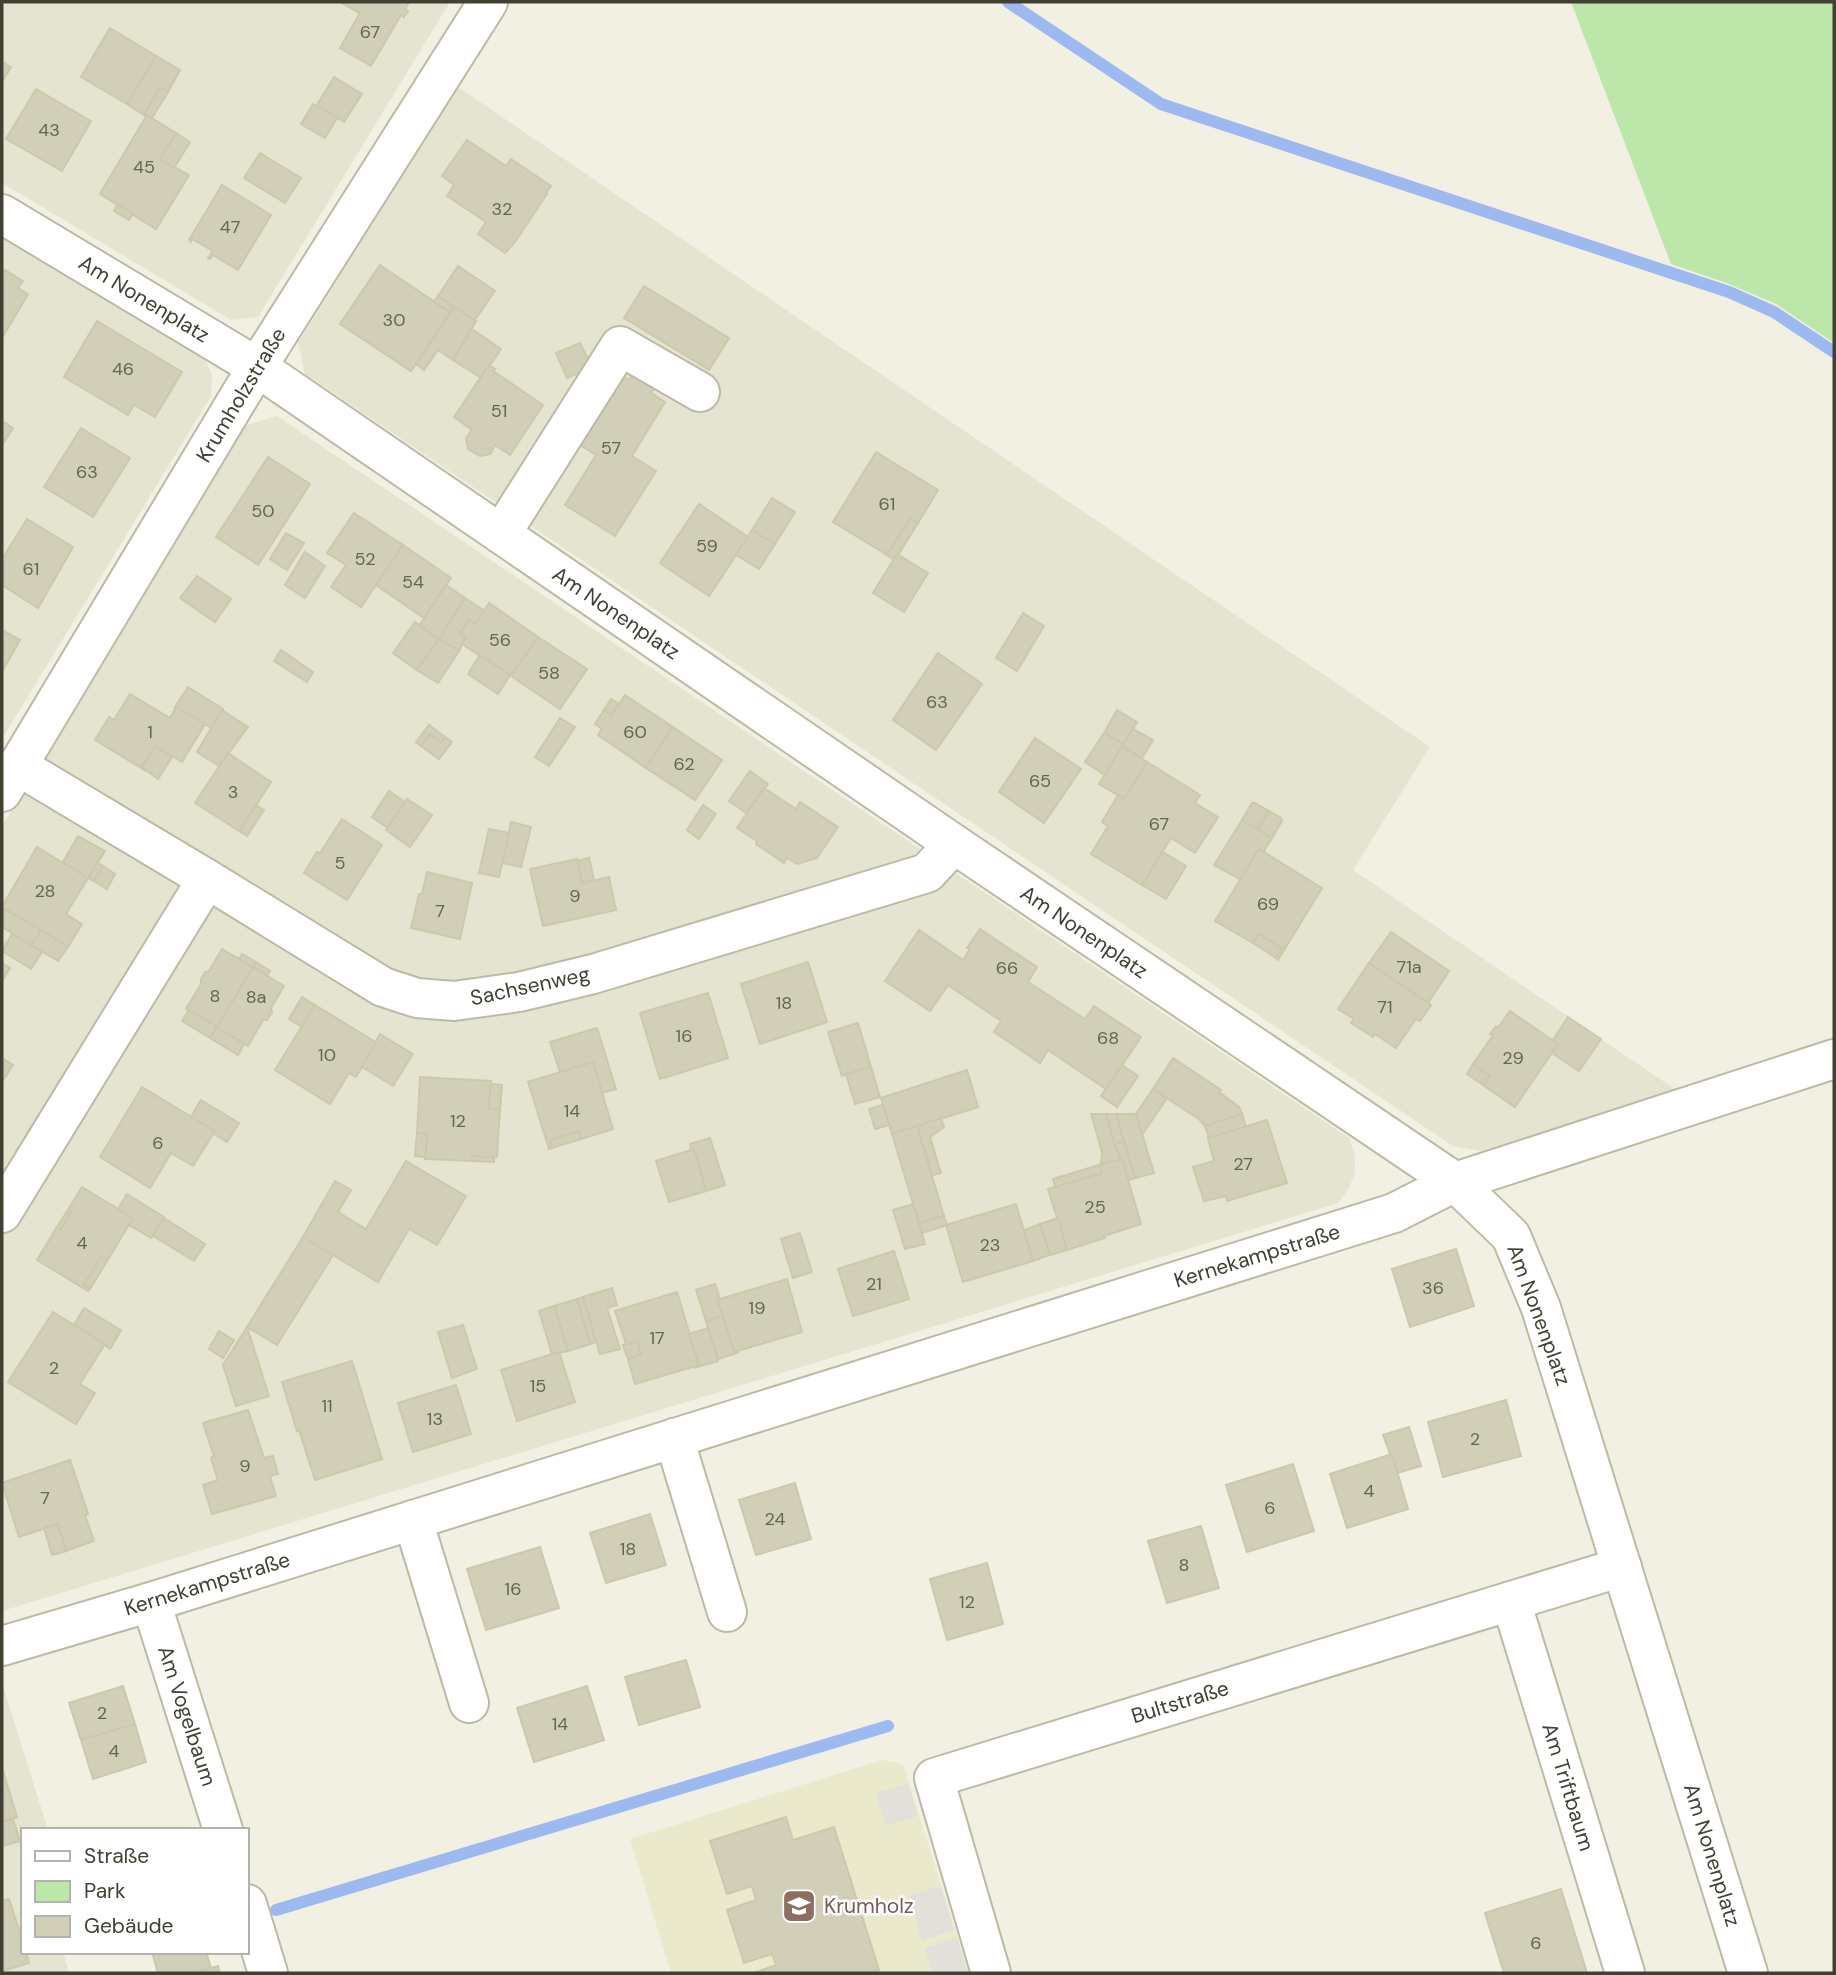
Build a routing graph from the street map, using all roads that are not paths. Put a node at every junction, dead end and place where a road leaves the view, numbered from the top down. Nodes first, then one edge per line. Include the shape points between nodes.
1 (488, 2) edge
2 (2, 214) edge
3 (257, 367) junction
4 (700, 392) dead end
5 (501, 534) junction
6 (10, 779) edge
7 (954, 844) junction
8 (207, 879) junction
9 (1834, 1059) edge
10 (1455, 1182) junction
11 (2, 1213) edge
12 (674, 1438) junction
13 (413, 1520) junction
14 (1622, 1567) junction
15 (1511, 1601) junction
16 (151, 1602) junction
17 (727, 1612) dead end
18 (2, 1646) edge
19 (469, 1703) dead end
20 (222, 1828) edge
21 (248, 1907) edge
22 (268, 1973) edge
23 (991, 1973) edge
24 (1625, 1973) edge
25 (1748, 1973) edge

1 - 3 street, Krumholzstraße
2 - 3 street, Am Nonenplatz
3 - 5 street, Am Nonenplatz
3 - 6 street, Krumholzstraße
4 - 5 street via 620,346
5 - 7 street, Am Nonenplatz
6 - 8 street, Sachsenweg
7 - 8 street, Sachsenweg via 927,873 593,974 519,992 454,1001 417,998 383,987
7 - 10 street, Am Nonenplatz
8 - 11 street
9 - 10 street, Kernekampstraße
10 - 12 street, Kernekampstraße via 1394,1213
10 - 14 street, Am Nonenplatz via 1511,1236 1541,1308
12 - 13 street, Kernekampstraße
12 - 17 street
13 - 16 street, Kernekampstraße
13 - 19 street
14 - 15 street, Bultstraße
14 - 25 street, Am Nonenplatz
15 - 23 street, Bultstraße via 934,1778
15 - 24 street, Am Triftbaum
16 - 18 street, Kernekampstraße
16 - 20 street, Am Vogelbaum
21 - 22 street

